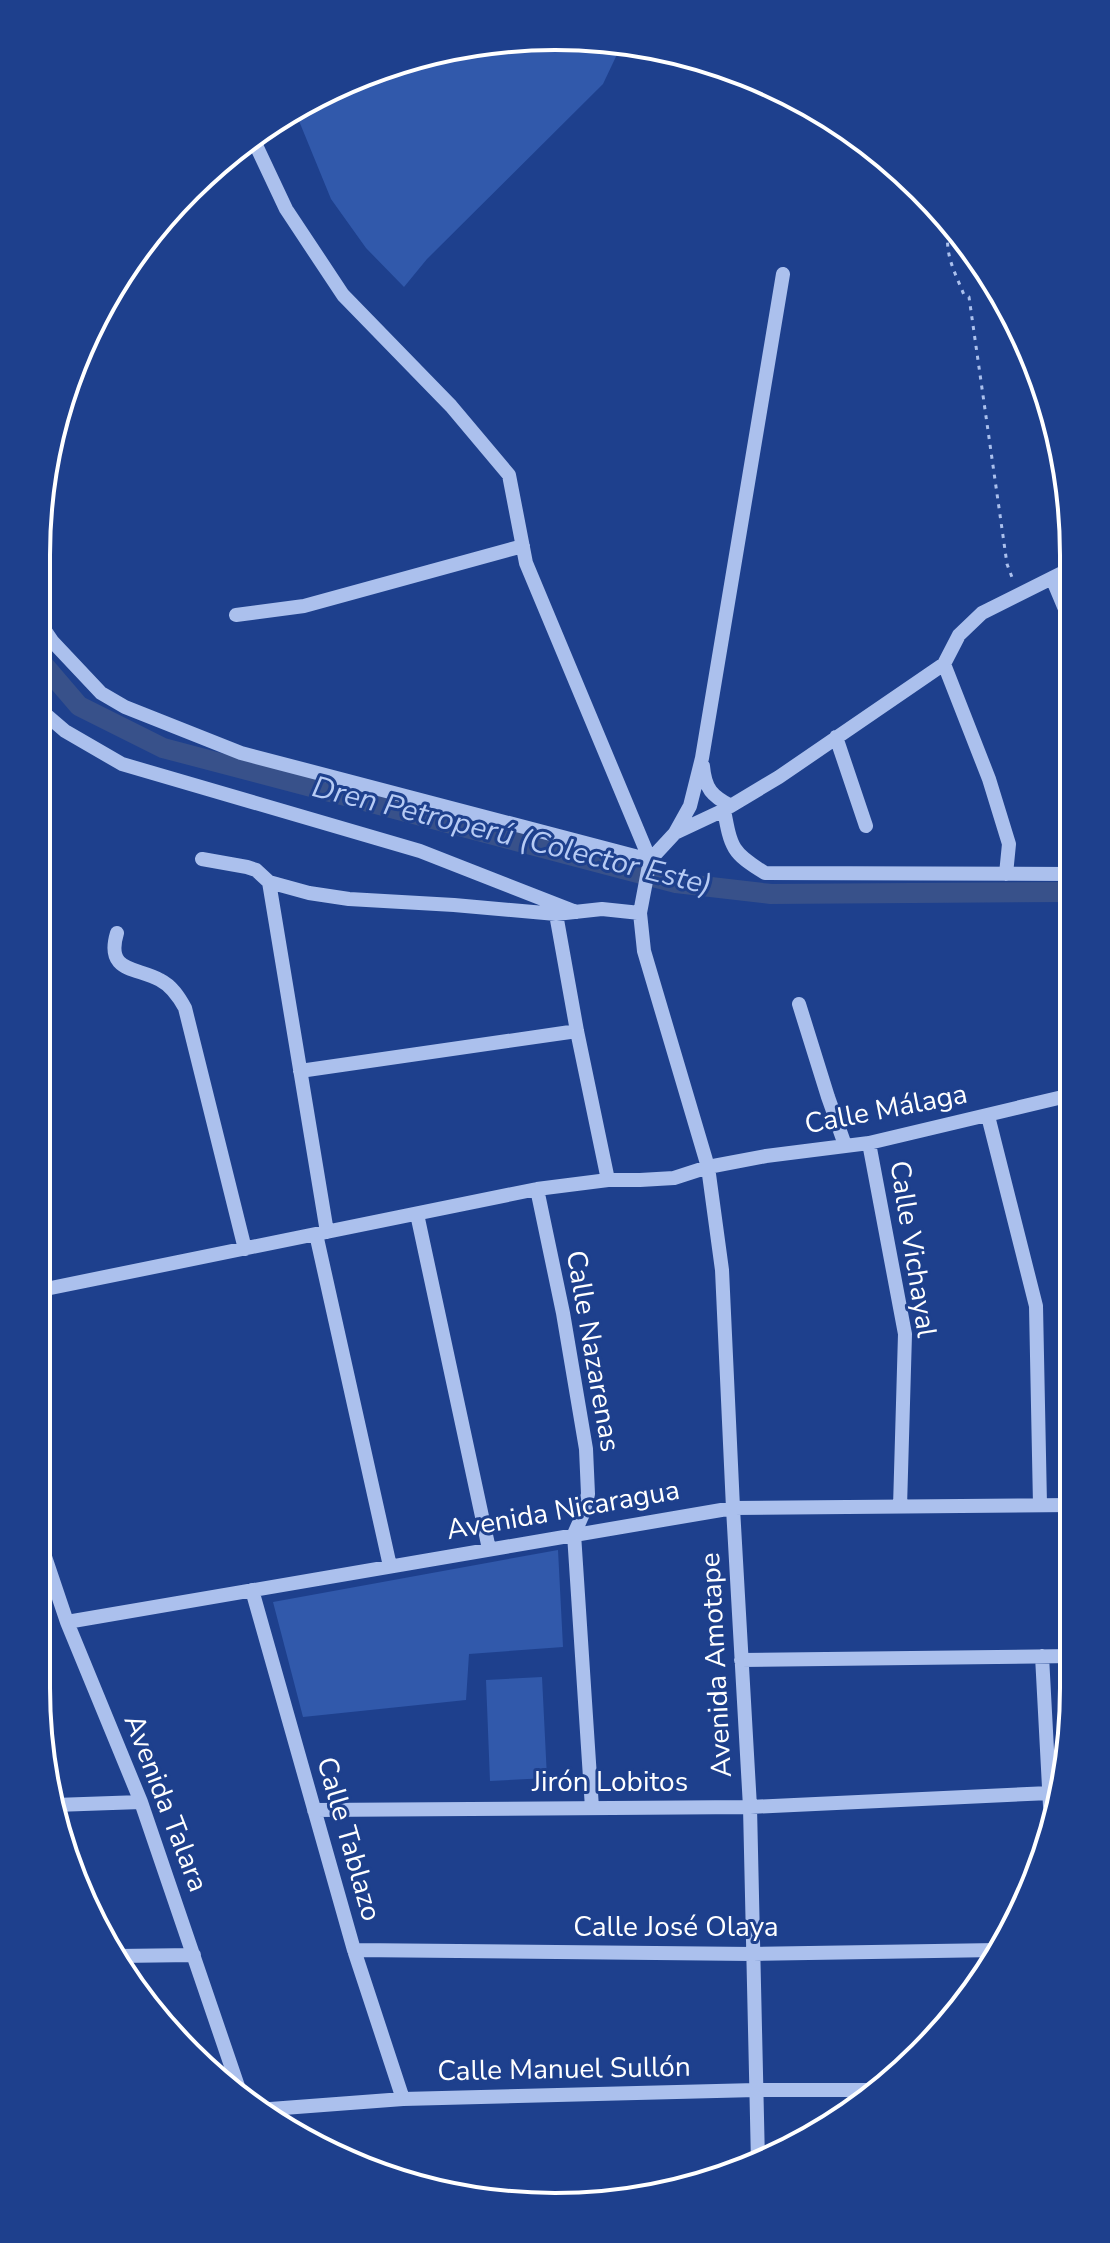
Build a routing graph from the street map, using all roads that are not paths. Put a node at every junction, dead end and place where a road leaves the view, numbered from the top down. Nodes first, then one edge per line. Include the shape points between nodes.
1 (257, 147) edge
2 (783, 274) dead end
3 (523, 546) junction
4 (1060, 574) edge
5 (1052, 578) junction
6 (1060, 597) edge
7 (236, 615) dead end
8 (50, 638) edge
9 (944, 664) junction
10 (50, 718) edge
11 (836, 737) junction
12 (702, 758) junction
13 (728, 808) junction
14 (866, 826) dead end
15 (675, 833) junction
16 (202, 859) dead end
17 (650, 860) junction
18 (1006, 874) junction
19 (1060, 874) edge
20 (269, 882) junction
21 (576, 912) junction
22 (640, 913) junction
23 (556, 914) junction
24 (117, 933) dead end
25 (799, 1004) dead end
26 (577, 1031) junction
27 (300, 1071) junction
28 (1060, 1098) edge
29 (988, 1116) junction
30 (869, 1143) junction
31 (845, 1145) junction
32 (708, 1167) junction
33 (608, 1180) junction
34 (537, 1189) junction
35 (417, 1214) junction
36 (321, 1233) junction
37 (245, 1249) junction
38 (50, 1288) edge
39 (1040, 1505) junction
40 (1060, 1505) edge
41 (900, 1507) junction
42 (733, 1508) junction
43 (574, 1534) junction
44 (489, 1549) junction
45 (390, 1566) junction
46 (50, 1572) edge
47 (252, 1590) junction
48 (67, 1622) junction
49 (1042, 1656) junction
50 (1060, 1656) edge
51 (741, 1660) junction
52 (1049, 1790) edge
53 (1047, 1800) edge
54 (141, 1802) junction
55 (64, 1805) edge
56 (750, 1807) junction
57 (592, 1808) junction
58 (314, 1810) junction
59 (354, 1950) junction
60 (986, 1950) edge
61 (753, 1954) junction
62 (194, 1955) junction
63 (127, 1956) edge
64 (236, 2079) edge
65 (756, 2090) junction
66 (861, 2090) edge
67 (403, 2099) junction
68 (275, 2109) edge
69 (758, 2150) edge

1 - 3 street via 286,209 343,295 451,406 509,475
2 - 12 street
3 - 7 street via 304,606
3 - 17 street
4 - 5 street
5 - 6 street
5 - 9 street via 982,613 959,635
8 - 17 street via 101,693 241,753
9 - 11 street
9 - 18 street via 1009,844
10 - 21 street via 122,764 420,851
11 - 13 street
11 - 14 street
12 - 13 street via 710,791
12 - 15 street via 690,806
13 - 15 street
13 - 18 street via 729,837 740,858 765,873
15 - 17 street
16 - 20 street via 256,870
17 - 22 street, Avenida Amotape
18 - 19 street
20 - 23 street via 349,899
20 - 27 street
21 - 22 street
21 - 23 street
22 - 32 street, Avenida Amotape via 644,951
23 - 26 street
24 - 37 street via 113,946 124,967 160,979 185,1008
25 - 31 street
26 - 27 street
26 - 33 street
27 - 36 street
28 - 29 street, Calle Málaga
29 - 30 street, Calle Málaga
29 - 39 street via 1036,1306
30 - 31 street, Calle Málaga
30 - 41 street, Calle Vichayal via 905,1334
31 - 32 street, Calle Málaga
32 - 33 street, Calle Málaga via 674,1178
32 - 42 street, Avenida Amotape via 722,1270
33 - 34 street, Calle Málaga
34 - 35 street, Calle Málaga
34 - 43 street, Calle Nazarenas via 586,1449 588,1494
35 - 36 street, Calle Málaga
35 - 44 street
36 - 37 street, Calle Málaga
36 - 45 street
37 - 38 street, Calle Málaga
39 - 40 street, Avenida Nicaragua
39 - 41 street, Avenida Nicaragua
41 - 42 street, Avenida Nicaragua
42 - 43 street, Avenida Nicaragua
42 - 51 street, Avenida Amotape
43 - 44 street, Avenida Nicaragua
43 - 57 street, Calle Nazarenas
44 - 45 street, Avenida Nicaragua
45 - 47 street, Avenida Nicaragua
46 - 48 street, Avenida Talara
47 - 48 street, Avenida Nicaragua
47 - 58 street, Calle Tablazo
48 - 54 street, Avenida Talara
49 - 50 street
49 - 51 street
49 - 52 street
51 - 56 street, Avenida Amotape
53 - 56 street, Jirón Lobitos
54 - 55 street
54 - 62 street, Avenida Talara
56 - 57 street, Jirón Lobitos
56 - 61 street, Avenida Amotape
57 - 58 street, Jirón Lobitos
58 - 59 street, Calle Tablazo
59 - 61 street, Calle José Olaya
59 - 67 street, Calle Tablazo
60 - 61 street, Calle José Olaya
61 - 65 street, Avenida Amotape
62 - 63 street
62 - 64 street, Avenida Talara
65 - 66 street, Calle Manuel Sullón
65 - 67 street, Calle Manuel Sullón
65 - 69 street, Avenida Amotape
67 - 68 street, Calle Manuel Sullón

